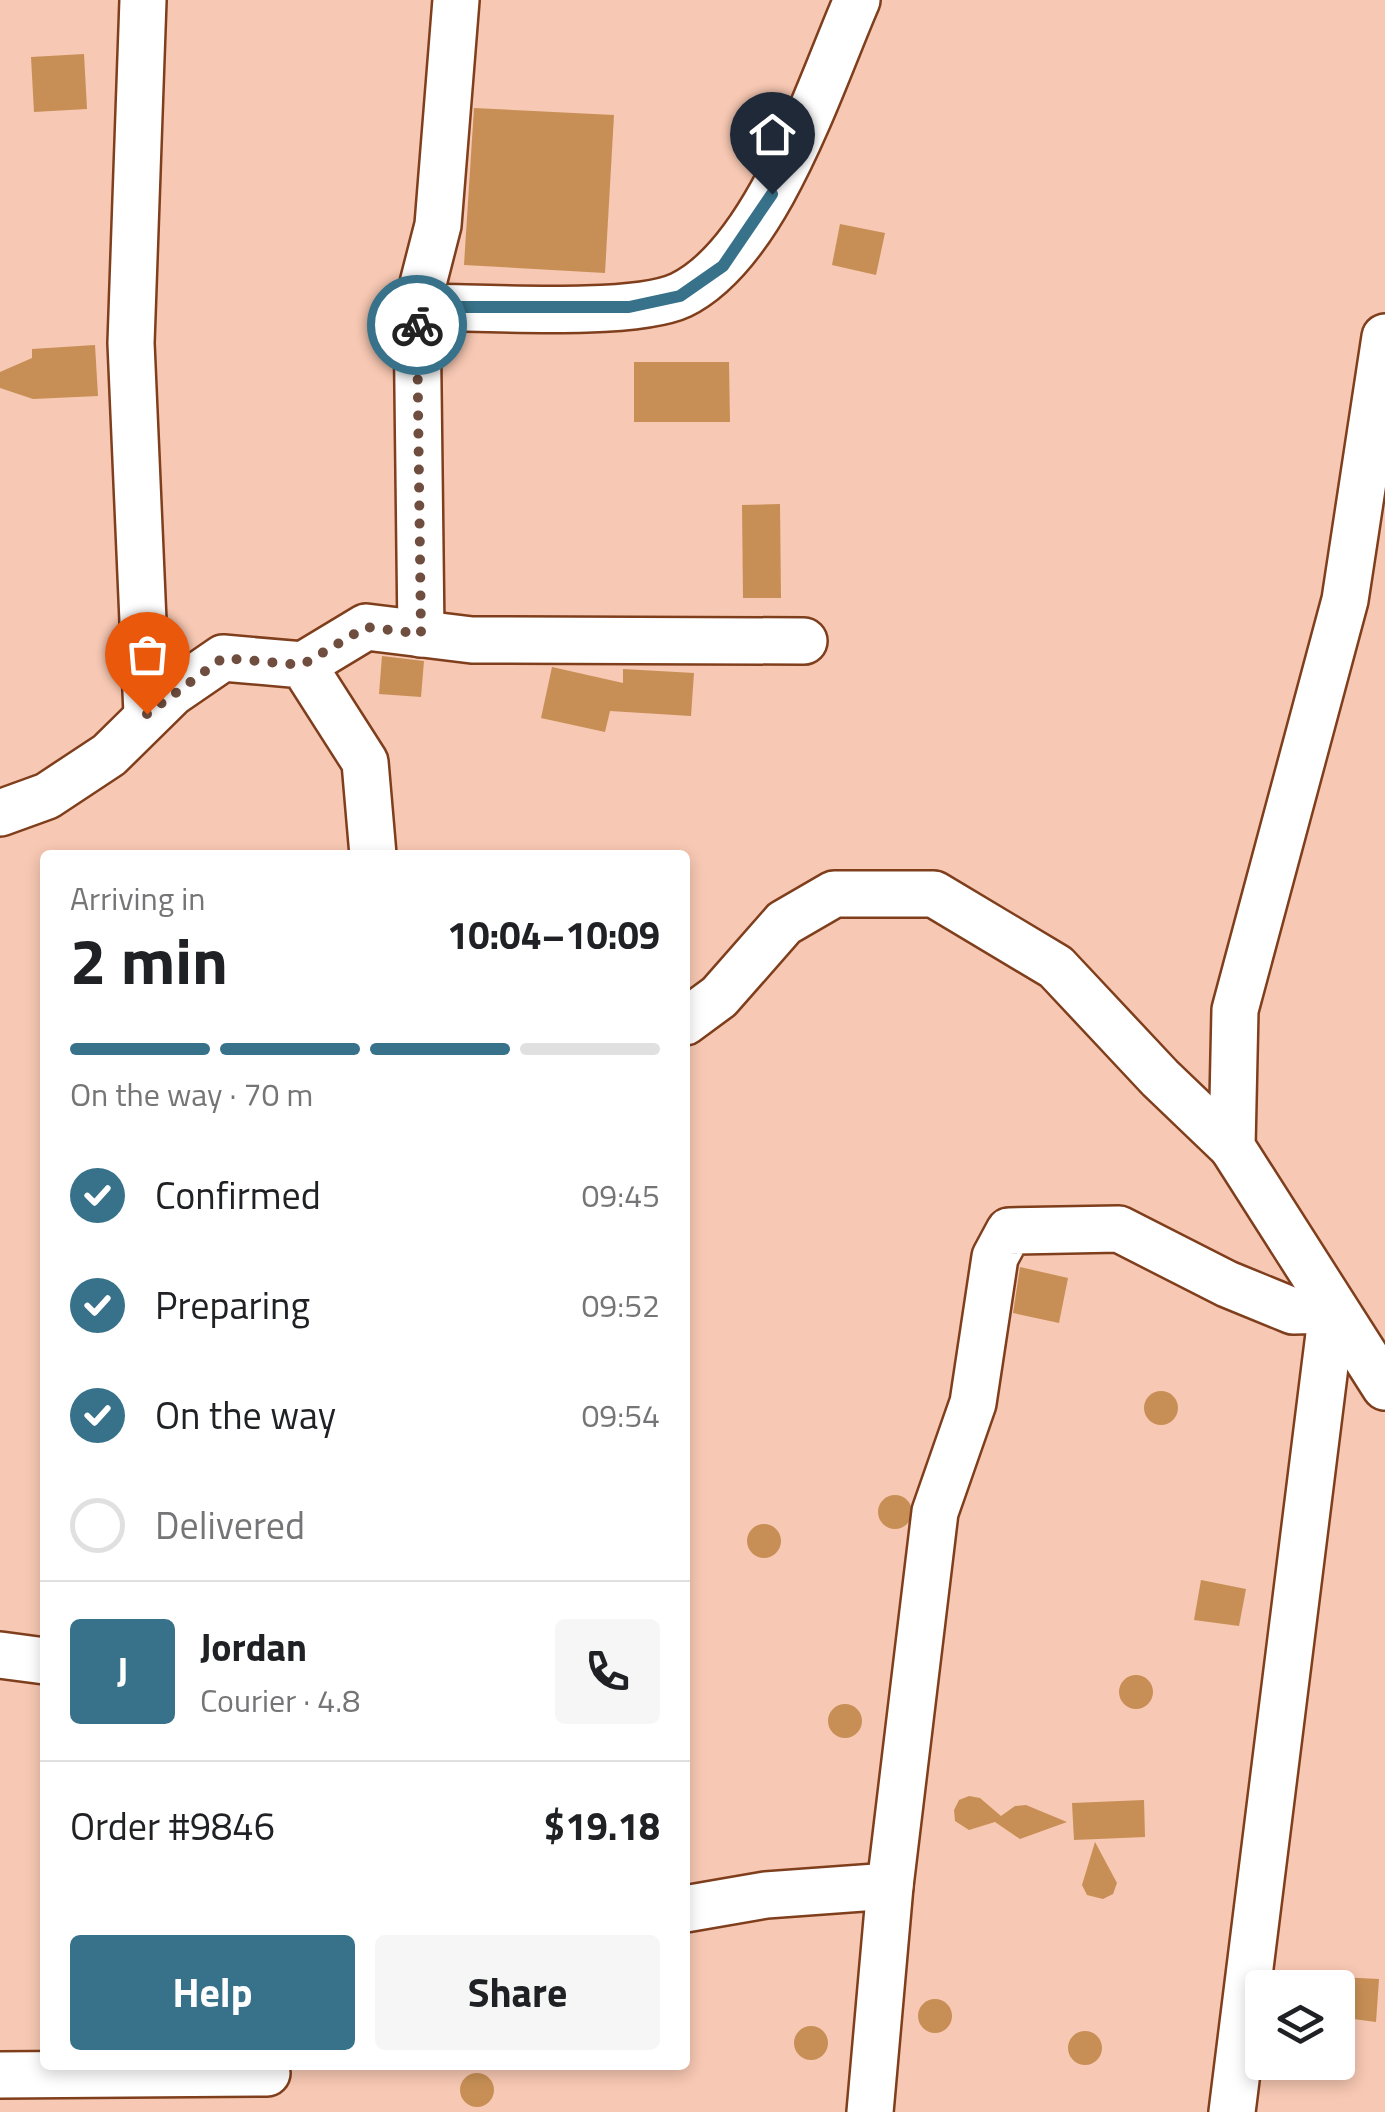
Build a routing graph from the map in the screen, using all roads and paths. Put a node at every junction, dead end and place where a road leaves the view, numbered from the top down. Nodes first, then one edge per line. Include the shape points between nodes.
1 (143, 0) edge
2 (456, 0) edge
3 (857, 0) edge
4 (416, 307) junction
5 (1385, 336) edge
6 (421, 634) junction
7 (804, 641) dead end
8 (302, 665) junction
9 (147, 714) junction
10 (0, 813) edge
11 (374, 850) edge
12 (690, 1018) edge
13 (1232, 1147) junction
14 (1332, 1310) junction
15 (1385, 1387) edge
16 (0, 1655) edge
17 (40, 1660) edge
18 (890, 1886) junction
19 (690, 1908) edge
20 (0, 2074) edge
21 (266, 2083) edge
22 (870, 2112) edge
23 (1232, 2112) edge

1 - 9 street via 131,342
2 - 4 street via 438,225
3 - 4 street via 772,194 723,266 680,296 629,307
4 - 6 street
5 - 13 street via 1345,600 1235,1010
6 - 7 street via 472,640
6 - 8 street via 366,627
8 - 9 street via 223,658
8 - 11 street via 365,762
9 - 10 street via 108,755 47,796
12 - 13 street via 718,997 784,923 834,894 934,894 1056,968
13 - 14 street
14 - 15 street
14 - 18 street via 1293,1310 1119,1229 1009,1231 995,1256 973,1403 935,1512
14 - 23 street
16 - 17 street
18 - 19 street via 766,1894
18 - 22 street
20 - 21 street

